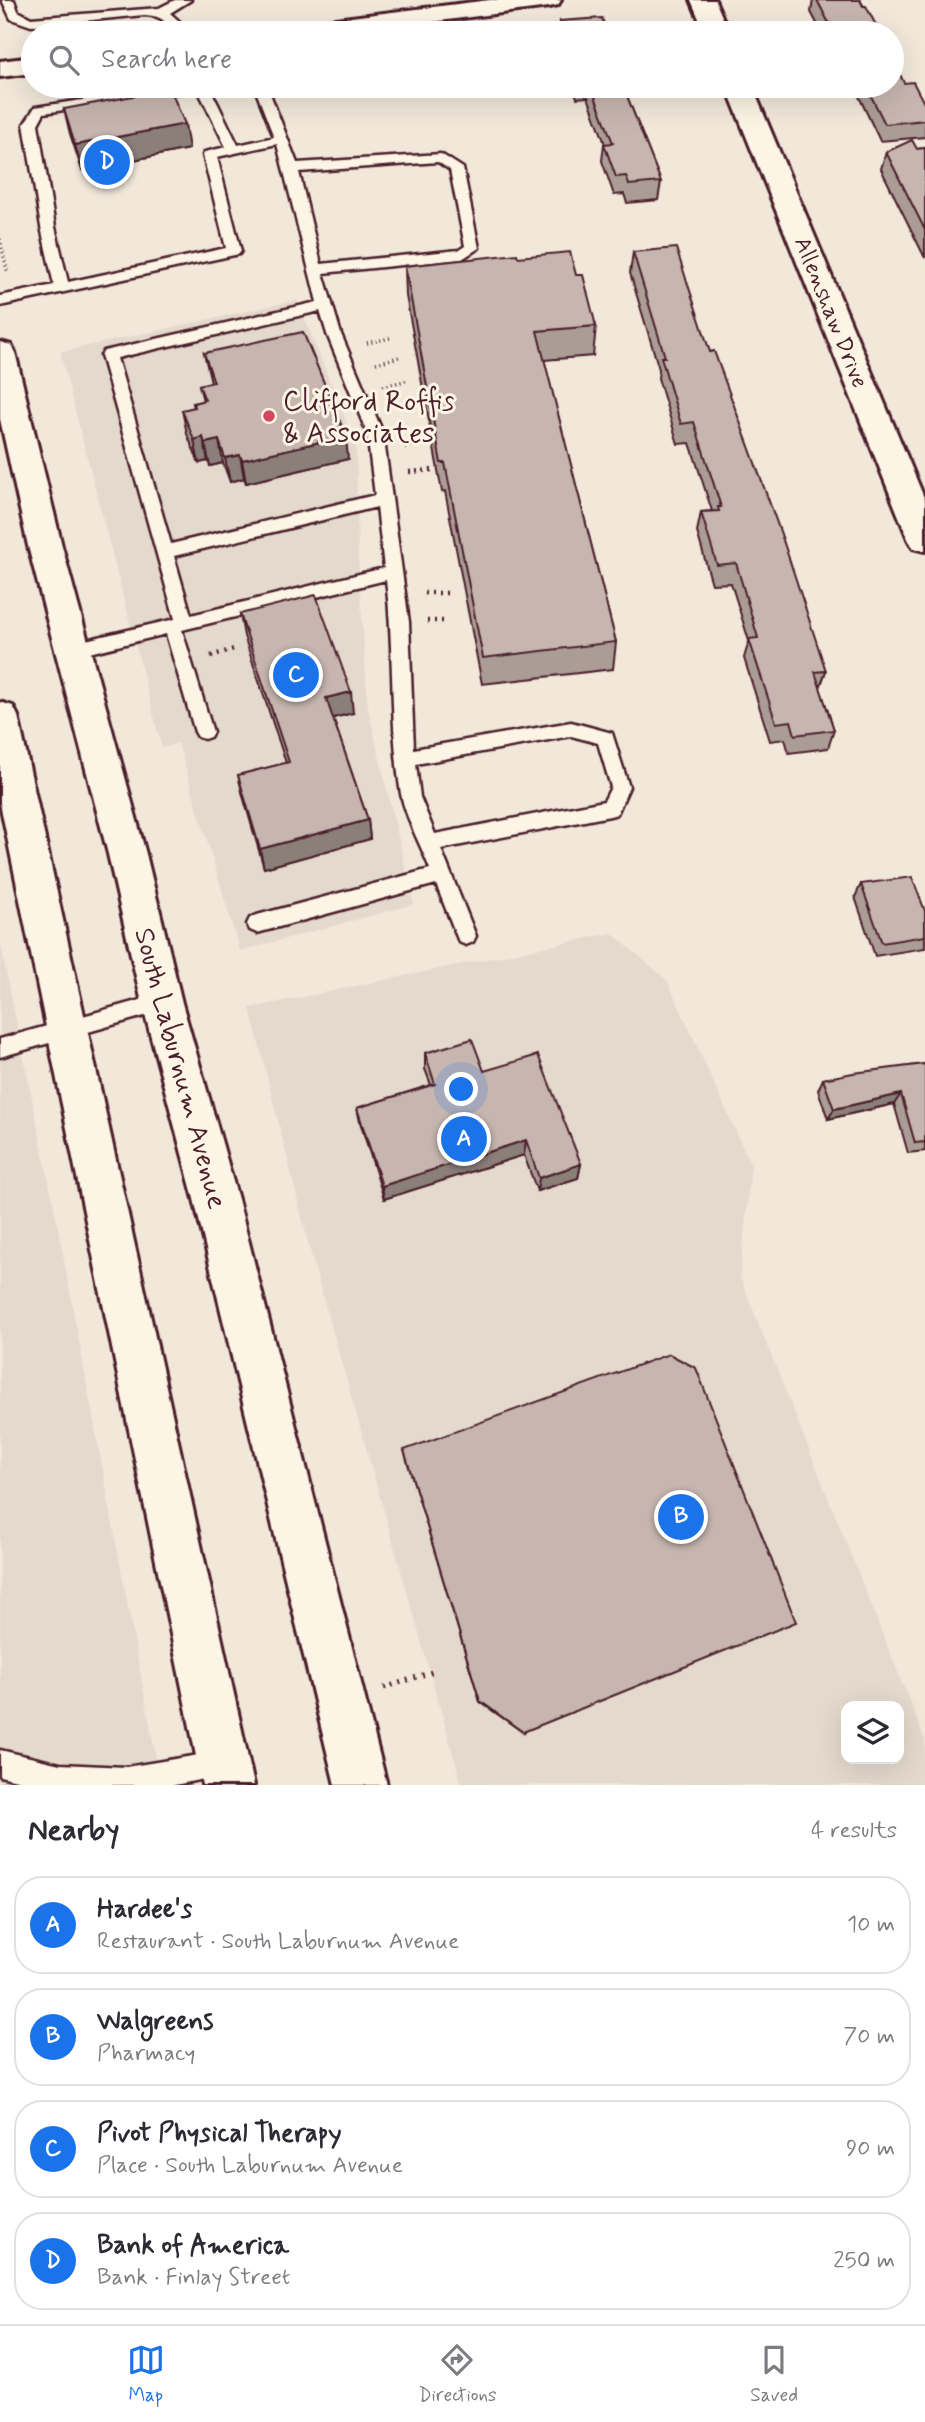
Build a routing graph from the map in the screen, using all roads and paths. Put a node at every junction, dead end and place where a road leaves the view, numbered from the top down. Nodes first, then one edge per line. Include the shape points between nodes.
1 (8, 0) edge
2 (185, 0) edge
3 (550, 0) edge
4 (703, 0) edge
5 (161, 12) junction
6 (24, 21) edge
7 (48, 21) edge
8 (173, 21) edge
9 (382, 21) edge
10 (712, 21) edge
11 (21, 66) edge
12 (0, 69) edge
13 (122, 98) edge
14 (208, 98) edge
15 (266, 98) edge
16 (744, 98) edge
17 (281, 138) junction
18 (234, 150) junction
19 (292, 168) junction
20 (0, 239) edge
21 (314, 269) junction
22 (10, 281) dead end
23 (62, 288) junction
24 (0, 301) edge
25 (326, 305) junction
26 (0, 352) edge
27 (384, 499) junction
28 (925, 539) edge
29 (165, 552) junction
30 (394, 572) junction
31 (179, 624) junction
32 (73, 650) junction
33 (0, 716) edge
34 (204, 732) dead end
35 (406, 758) junction
36 (429, 843) junction
37 (441, 874) junction
38 (257, 925) dead end
39 (466, 936) dead end
40 (162, 1003) junction
41 (66, 1031) junction
42 (0, 1048) edge
43 (432, 1672) dead end
44 (384, 1688) dead end
45 (0, 1763) edge
46 (225, 1775) edge
47 (361, 1785) edge

1 - 6 lane via 9,10
2 - 5 lane
3 - 9 main road
4 - 10 main road
5 - 7 lane
5 - 8 lane
11 - 12 main road
13 - 23 lane via 40,110 31,124
14 - 18 lane
15 - 17 lane
16 - 28 main road, Allenshaw Drive
17 - 18 lane
17 - 19 lane
18 - 23 lane via 210,156 234,251
19 - 21 lane
19 - 21 lane via 441,158 456,168 472,248 463,254
20 - 22 path
21 - 25 lane
23 - 24 lane
25 - 27 lane via 375,433
25 - 29 lane via 109,355
26 - 32 main road, South Laburnum Avenue
27 - 29 lane
27 - 30 lane
29 - 31 lane
30 - 31 lane
30 - 35 lane
31 - 32 lane
31 - 34 lane
32 - 40 main road, South Laburnum Avenue
33 - 41 main road
35 - 36 lane via 411,797
35 - 36 lane via 571,729 606,738 620,787 610,808
36 - 37 lane
37 - 38 lane
37 - 39 lane
40 - 41 lane
40 - 47 main road, South Laburnum Avenue via 219,1212
41 - 42 lane
41 - 46 main road
43 - 44 path
45 - 46 lane via 60,1777 126,1780

